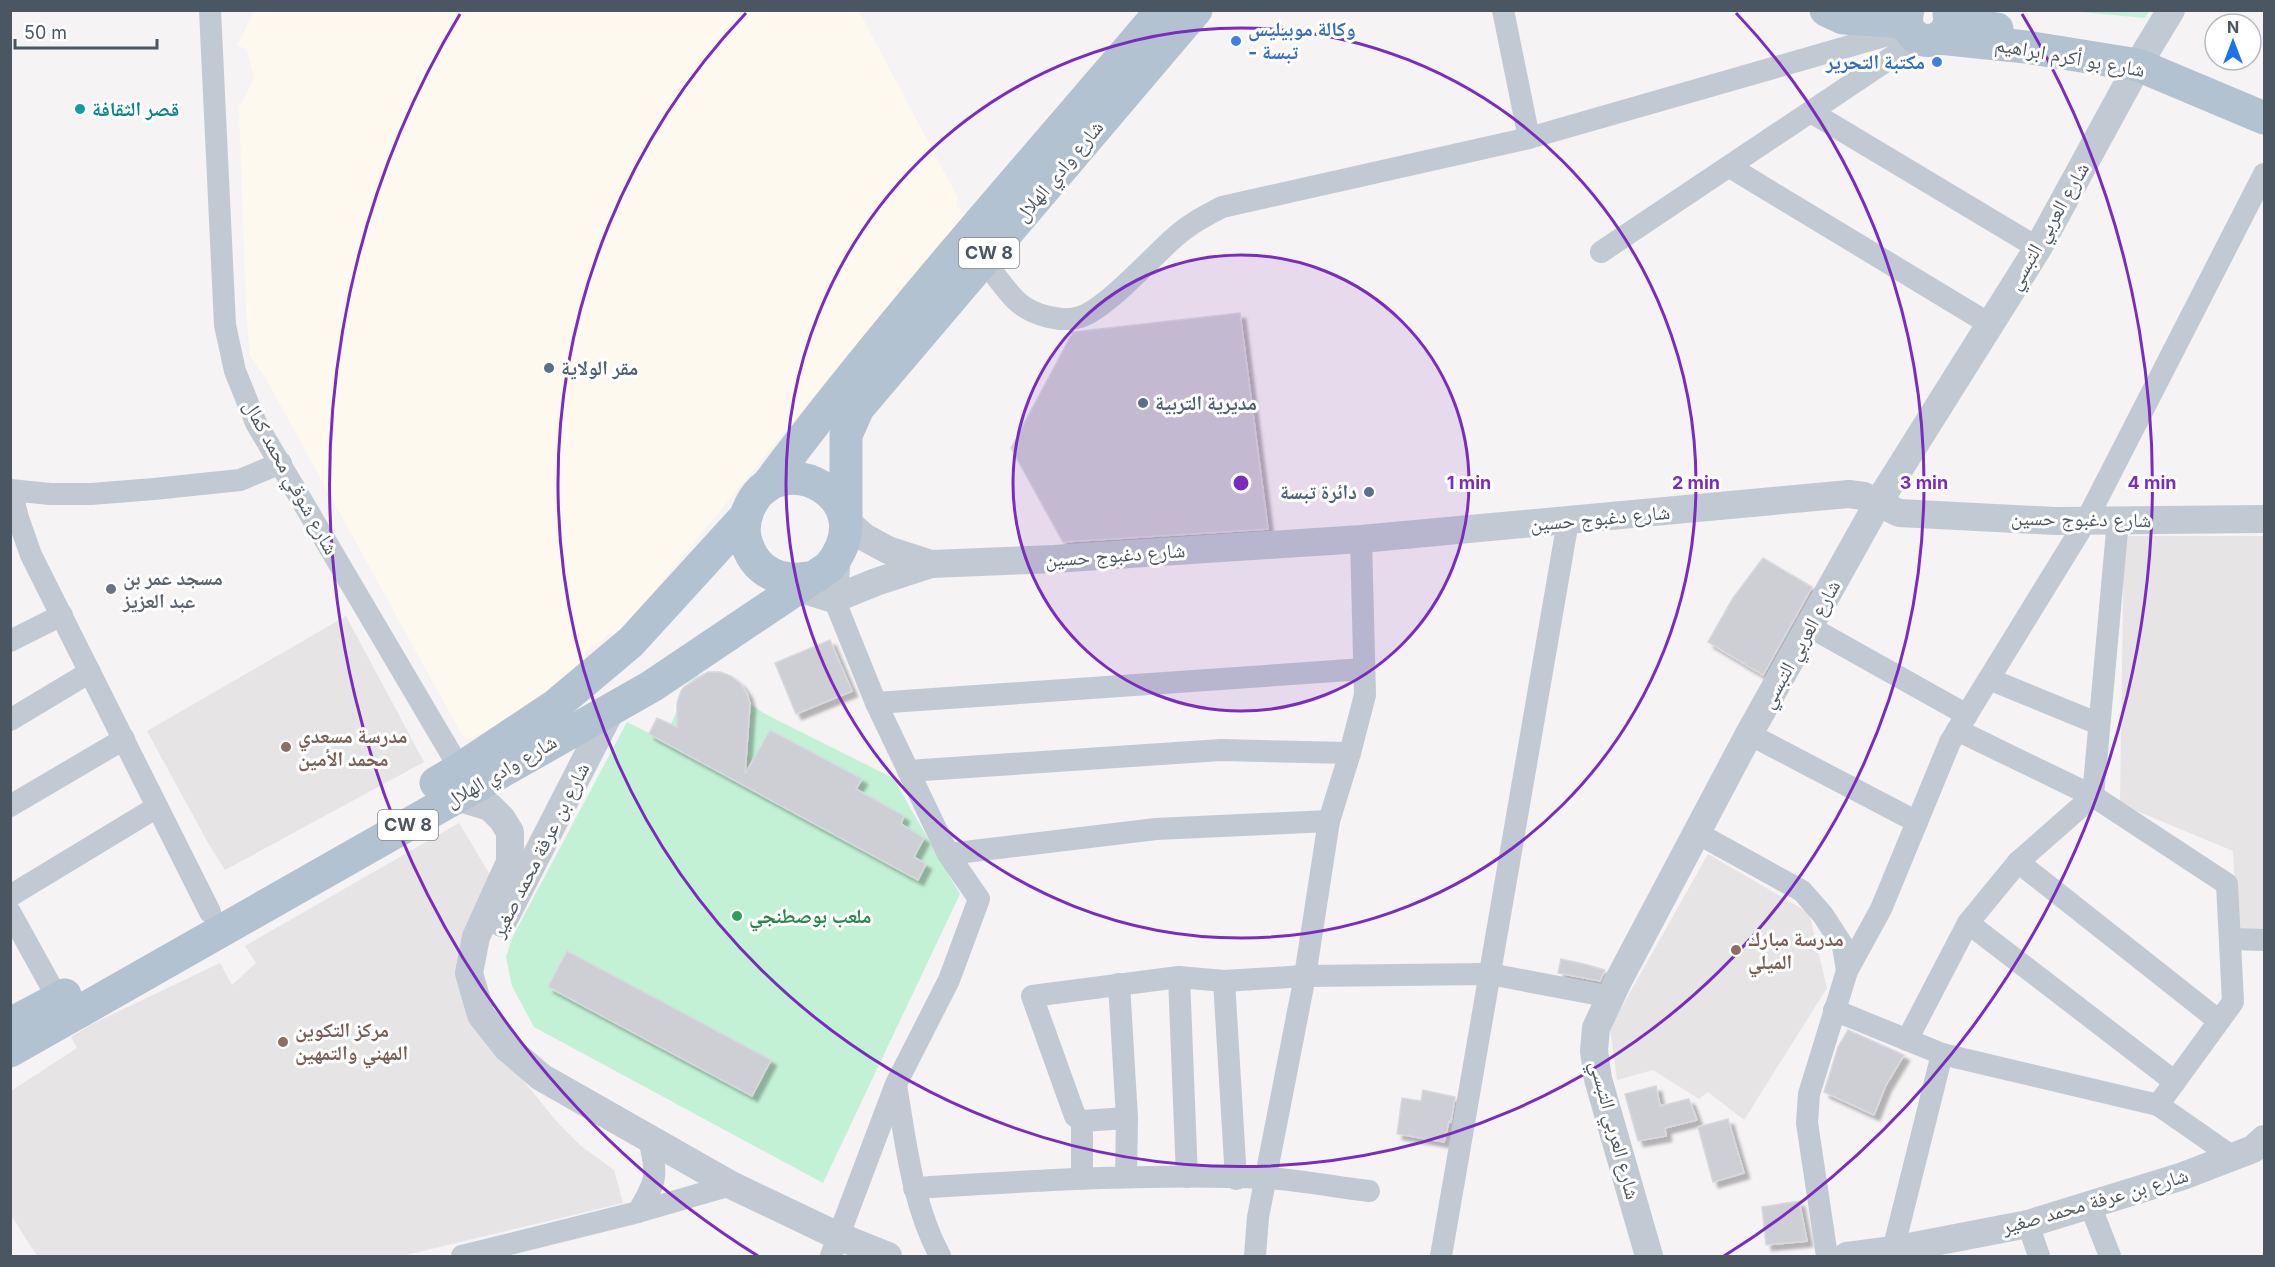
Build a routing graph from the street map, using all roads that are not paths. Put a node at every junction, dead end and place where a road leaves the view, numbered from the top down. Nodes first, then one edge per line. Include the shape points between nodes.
1 (210, 10) edge
2 (1162, 10) edge
3 (1196, 10) edge
4 (1503, 10) edge
5 (1826, 10) edge
6 (2171, 10) edge
7 (1925, 23) edge
8 (2142, 59) junction
9 (2265, 106) edge
10 (1811, 112) junction
11 (2265, 118) edge
12 (1529, 138) junction
13 (1730, 167) junction
14 (2265, 174) edge
15 (976, 248) junction
16 (2038, 248) junction
17 (1601, 252) dead end
18 (1991, 325) junction
19 (281, 463) junction
20 (766, 487) junction
21 (11, 490) edge
22 (1878, 503) junction
23 (746, 516) junction
24 (2265, 519) edge
25 (2118, 520) junction
26 (846, 521) junction
27 (1568, 521) junction
28 (2086, 521) junction
29 (1361, 539) junction
30 (20, 553) edge
31 (932, 564) junction
32 (807, 586) junction
33 (62, 615) junction
34 (1810, 627) junction
35 (10, 641) edge
36 (1364, 669) junction
37 (90, 672) junction
38 (1989, 679) junction
39 (876, 703) junction
40 (611, 710) junction
41 (10, 720) edge
42 (1962, 723) junction
43 (2099, 724) junction
44 (1749, 734) junction
45 (124, 739) junction
46 (1350, 753) junction
47 (909, 771) junction
48 (459, 783) junction
49 (2093, 796) junction
50 (10, 806) edge
51 (158, 807) junction
52 (1329, 821) junction
53 (1917, 822) junction
54 (1697, 833) junction
55 (948, 854) junction
56 (2018, 862) junction
57 (10, 896) edge
58 (10, 912) edge
59 (210, 912) junction
60 (1968, 923) junction
61 (2231, 939) junction
62 (2265, 940) edge
63 (1847, 971) junction
64 (1490, 974) junction
65 (1305, 976) junction
66 (1179, 977) junction
67 (1224, 981) junction
68 (1119, 984) junction
69 (1611, 997) junction
70 (58, 999) junction
71 (1834, 1010) junction
72 (2219, 1022) junction
73 (10, 1024) edge
74 (1907, 1040) junction
75 (10, 1051) edge
76 (1942, 1054) junction
77 (2175, 1082) junction
78 (896, 1084) junction
79 (2158, 1105) junction
80 (1127, 1118) junction
81 (1082, 1121) junction
82 (649, 1138) junction
83 (2265, 1139) edge
84 (2233, 1157) junction
85 (1126, 1177) junction
86 (1187, 1177) junction
87 (1082, 1178) junction
88 (1265, 1178) junction
89 (1236, 1179) junction
90 (731, 1185) junction
91 (914, 1188) junction
92 (1369, 1191) dead end
93 (2090, 1205) junction
94 (638, 1212) junction
95 (2028, 1224) junction
96 (834, 1246) edge
97 (1962, 1247) edge
98 (1894, 1253) edge
99 (462, 1257) edge
100 (888, 1257) edge
101 (940, 1257) edge
102 (1255, 1257) edge
103 (1441, 1257) edge
104 (1649, 1257) edge
105 (1827, 1257) edge
106 (1847, 1257) edge
107 (2039, 1257) edge
108 (2110, 1257) edge

1 - 19 street, شارع شوقي محمد كمال via 225,325 235,371 252,412
2 - 15 main road, شارع وادي الهلال / CW 8
3 - 15 main road, شارع وادي الهلال / CW 8
4 - 12 street
5 - 7 main road, شارع بو أكرم ابراهيم via 1843,18
6 - 8 street, شارع العربي التبسي
7 - 8 main road, شارع بو أكرم ابراهيم via 2026,47
7 - 10 street
7 - 12 street
8 - 9 main road, شارع بو أكرم ابراهيم
8 - 11 main road, شارع بو أكرم ابراهيم
8 - 16 street, شارع العربي التبسي
10 - 13 street
10 - 16 street
12 - 15 street via 1222,207 1189,226 1106,301 1080,317 1056,318 1018,303
13 - 17 street
13 - 18 street
14 - 28 street
15 - 20 main road, شارع وادي الهلال / CW 8 via 828,405
15 - 26 main road, شارع وادي الهلال / CW 8 via 858,408 846,435
16 - 18 street, شارع العربي التبسي
18 - 22 street, شارع العربي التبسي
19 - 21 street via 240,480 154,489 91,494
19 - 48 street, شارع شوقي محمد كمال
20 - 23 main road via 753,500
20 - 26 main road via 798,478 815,482 830,491
21 - 30 street
22 - 27 street, شارع دغبوج حسين via 1850,494
22 - 28 street, شارع دغبوج حسين via 1899,513
22 - 34 street, شارع العربي التبسي
23 - 32 main road via 747,548 755,562 768,573
23 - 48 main road, شارع وادي الهلال / CW 8 via 631,642
24 - 25 street, شارع دغبوج حسين
25 - 28 street, شارع دغبوج حسين
25 - 43 street
26 - 31 street via 888,550
26 - 32 main road via 846,538 840,554
27 - 29 street, شارع دغبوج حسين
27 - 64 street
28 - 38 street
29 - 31 street, شارع دغبوج حسين
29 - 36 street
30 - 33 street
31 - 32 street via 876,582
32 - 39 street
32 - 40 main road, شارع وادي الهلال / CW 8
33 - 35 street
33 - 37 street
34 - 42 street
34 - 44 street, شارع العربي التبسي
36 - 39 street
36 - 46 street via 1365,695
37 - 41 street
37 - 45 street
38 - 42 street
38 - 43 street
39 - 47 street
40 - 48 main road, شارع وادي الهلال / CW 8
40 - 82 street, شارع بن عرفة محمد صغير via 490,946 489,984 499,1011 519,1039
42 - 49 street
42 - 53 street via 1950,742
43 - 49 street
44 - 53 street
44 - 54 street, شارع العربي التبسي
45 - 50 street
45 - 51 street
46 - 47 street via 1221,750
46 - 52 street
47 - 55 street
48 - 59 main road, شارع وادي الهلال / CW 8
48 - 75 main road, شارع وادي الهلال / CW 8
48 - 82 street, شارع بن عرفة محمد صغير via 490,807 510,832 510,862 476,937 469,973 481,1016 506,1047 541,1077
49 - 56 street
49 - 61 street via 2228,884
51 - 57 street
51 - 59 street
52 - 55 street via 1156,829
52 - 65 street
53 - 63 street via 1881,909
54 - 63 street via 1802,891 1842,946
54 - 69 street, شارع العربي التبسي
55 - 78 street via 979,899 949,980
56 - 60 street
56 - 72 street
58 - 70 street
59 - 70 main road, شارع وادي الهلال / CW 8
60 - 74 street
60 - 77 street
61 - 62 street
61 - 72 street via 2233,1002
63 - 71 street
64 - 65 street
64 - 69 street
64 - 103 street
65 - 67 street
65 - 88 street
66 - 67 street
66 - 68 street
66 - 86 street
67 - 89 street
68 - 80 street
68 - 81 street via 1032,996 1076,1116
69 - 104 street, شارع العربي التبسي via 1596,1028 1598,1079
70 - 73 main road, شارع وادي الهلال / CW 8
71 - 74 street
71 - 105 street via 1809,1094 1807,1123
72 - 77 street
74 - 76 street
76 - 79 street
76 - 98 street
77 - 79 street
78 - 91 street
78 - 96 street
79 - 84 street
80 - 81 street
80 - 85 street
81 - 87 street
82 - 90 street, شارع بن عرفة محمد صغير
82 - 94 street via 655,1169 653,1186
83 - 84 street, شارع بن عرفة محمد صغير
84 - 93 street, شارع بن عرفة محمد صغير
85 - 86 street
85 - 87 street
86 - 89 street
87 - 91 street
88 - 89 street
88 - 92 street
88 - 102 street
90 - 94 street
90 - 96 street, شارع بن عرفة محمد صغير
91 - 101 street via 925,1227
93 - 95 street, شارع بن عرفة محمد صغير
93 - 108 street
94 - 99 street
95 - 97 street, شارع بن عرفة محمد صغير
95 - 107 street
96 - 100 street, شارع بن عرفة محمد صغير
97 - 98 street, شارع بن عرفة محمد صغير
98 - 106 street, شارع بن عرفة محمد صغير

